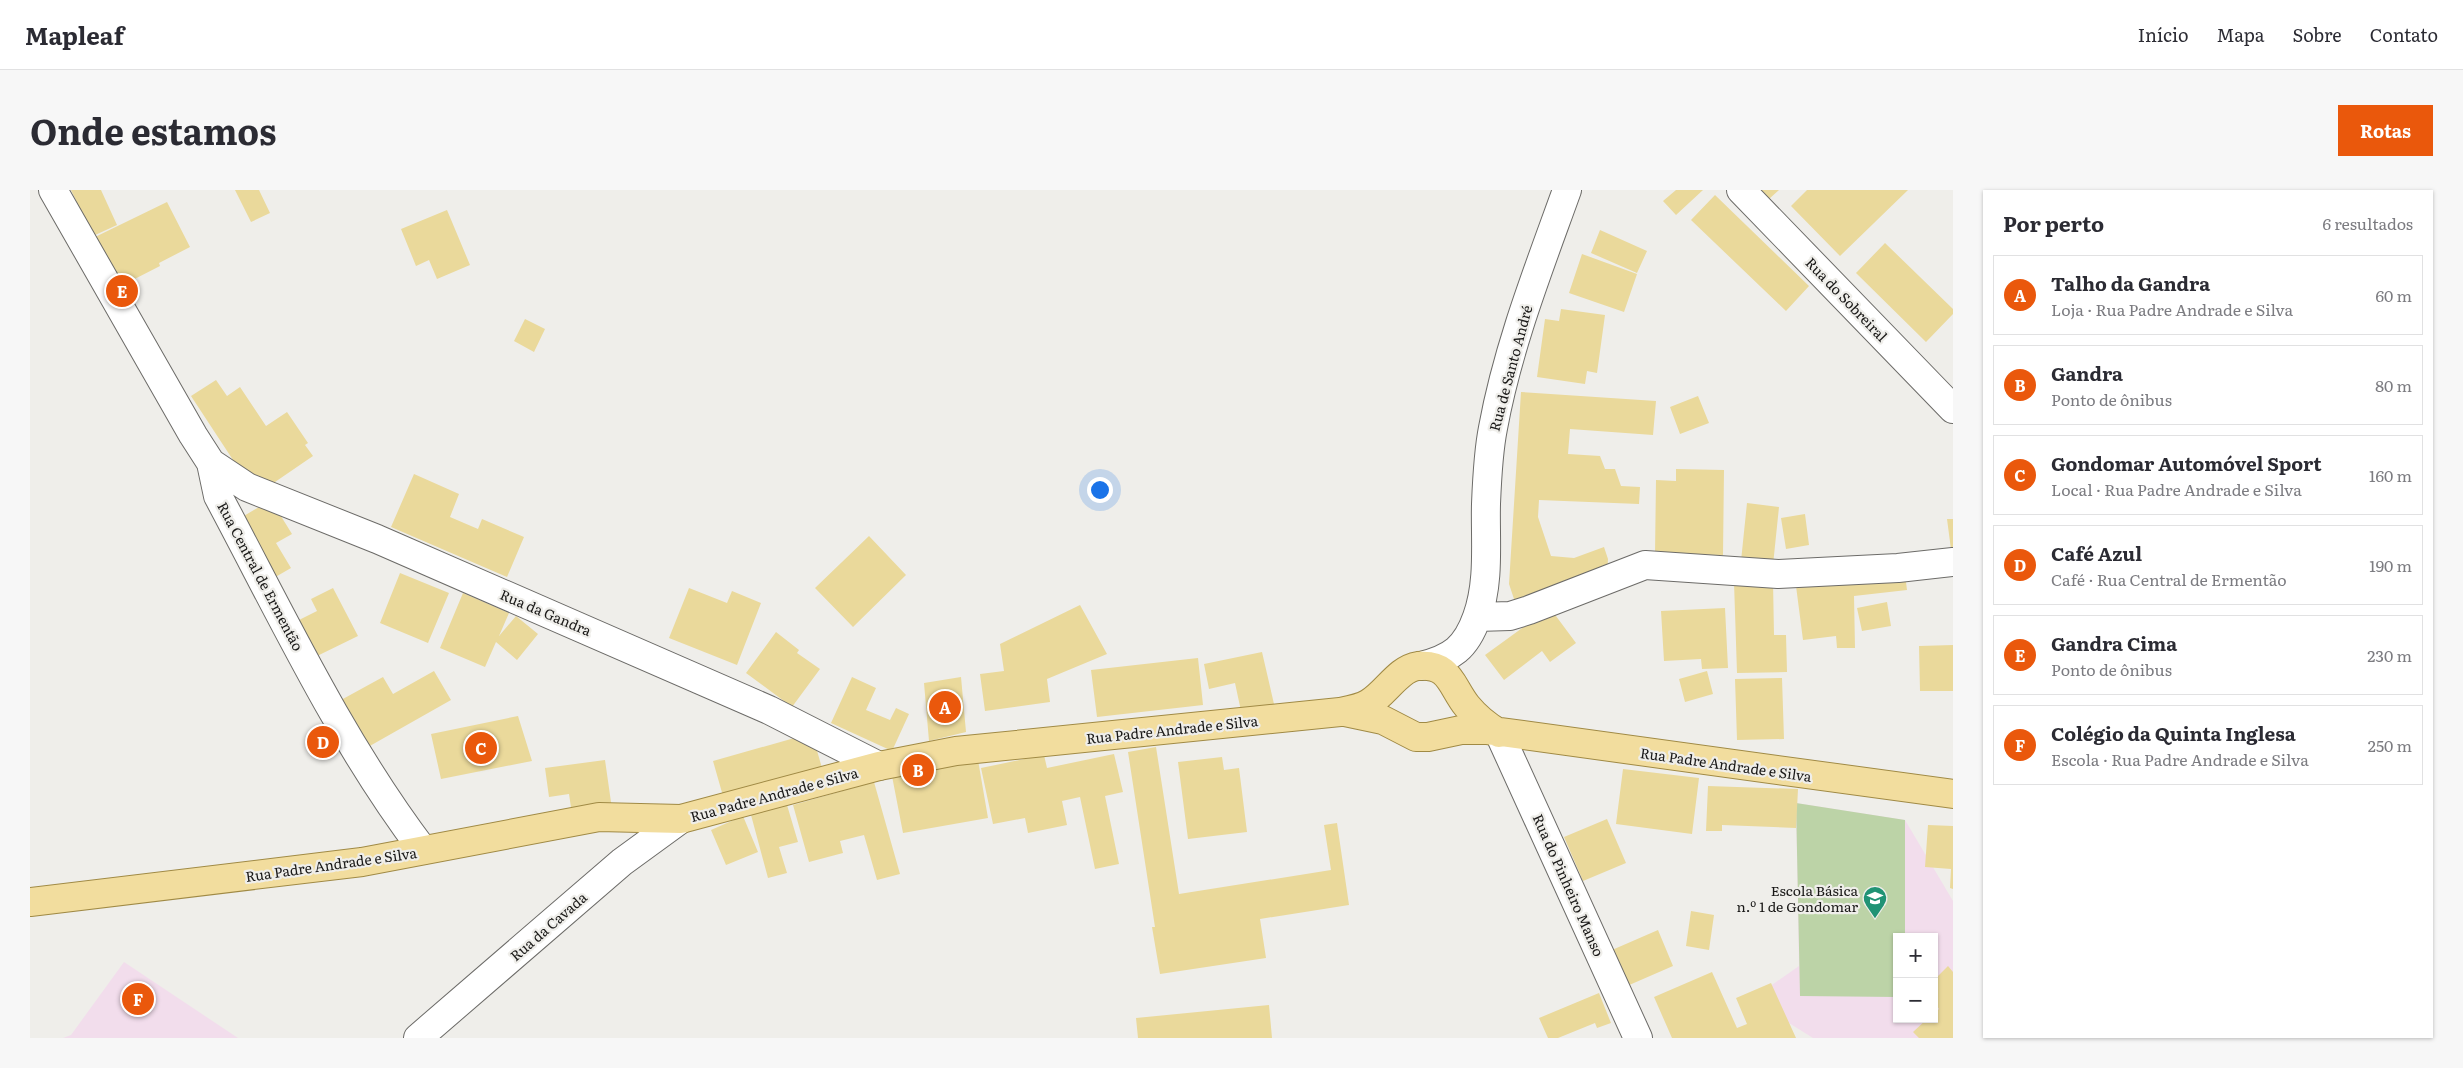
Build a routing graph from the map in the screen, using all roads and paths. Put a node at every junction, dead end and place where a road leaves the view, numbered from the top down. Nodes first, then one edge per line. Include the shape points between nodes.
1 (53, 190) edge
2 (1567, 190) edge
3 (1741, 190) edge
4 (1953, 409) edge
5 (211, 463) junction
6 (1953, 562) edge
7 (1471, 628) junction
8 (1421, 666) junction
9 (1395, 680) junction
10 (1458, 692) junction
11 (1340, 712) junction
12 (1499, 733) junction
13 (1416, 734) junction
14 (879, 766) junction
15 (1953, 794) edge
16 (681, 819) junction
17 (423, 850) junction
18 (30, 902) edge
19 (418, 1038) edge
20 (1638, 1038) edge

1 - 5 street, Rua Central de Ermentão
2 - 7 street, Rua de Santo André via 1518,327 1493,429 1486,503 1484,583
3 - 4 street, Rua do Sobreiral
5 - 14 street, Rua da Gandra via 247,487 376,538 769,710
5 - 17 street, Rua Central de Ermentão via 218,496 334,711 387,803
6 - 7 street via 1778,574 1645,565
7 - 8 street, Rua de Santo André via 1459,650 1449,657
7 - 10 street, Rua de Santo André via 1457,669
8 - 9 main road, Rua Padre Andrade e Silva via 1403,672
8 - 10 main road, Rua Padre Andrade e Silva via 1438,668 1448,675
9 - 11 main road, Rua Padre Andrade e Silva via 1369,704
9 - 13 main road via 1389,691 1390,714 1396,724
10 - 12 main road, Rua Padre Andrade e Silva via 1475,715
10 - 13 main road via 1459,707 1449,727 1439,734
11 - 13 main road, Rua Padre Andrade e Silva via 1383,720
11 - 14 main road, Rua Padre Andrade e Silva via 956,751
12 - 13 main road, Rua Padre Andrade e Silva via 1474,729
12 - 15 main road, Rua Padre Andrade e Silva
12 - 20 street, Rua do Pinheiro Manso
14 - 16 main road, Rua Padre Andrade e Silva
16 - 17 main road, Rua Padre Andrade e Silva via 599,817
16 - 19 street, Rua da Cavada via 622,862
17 - 18 main road, Rua Padre Andrade e Silva via 362,862

